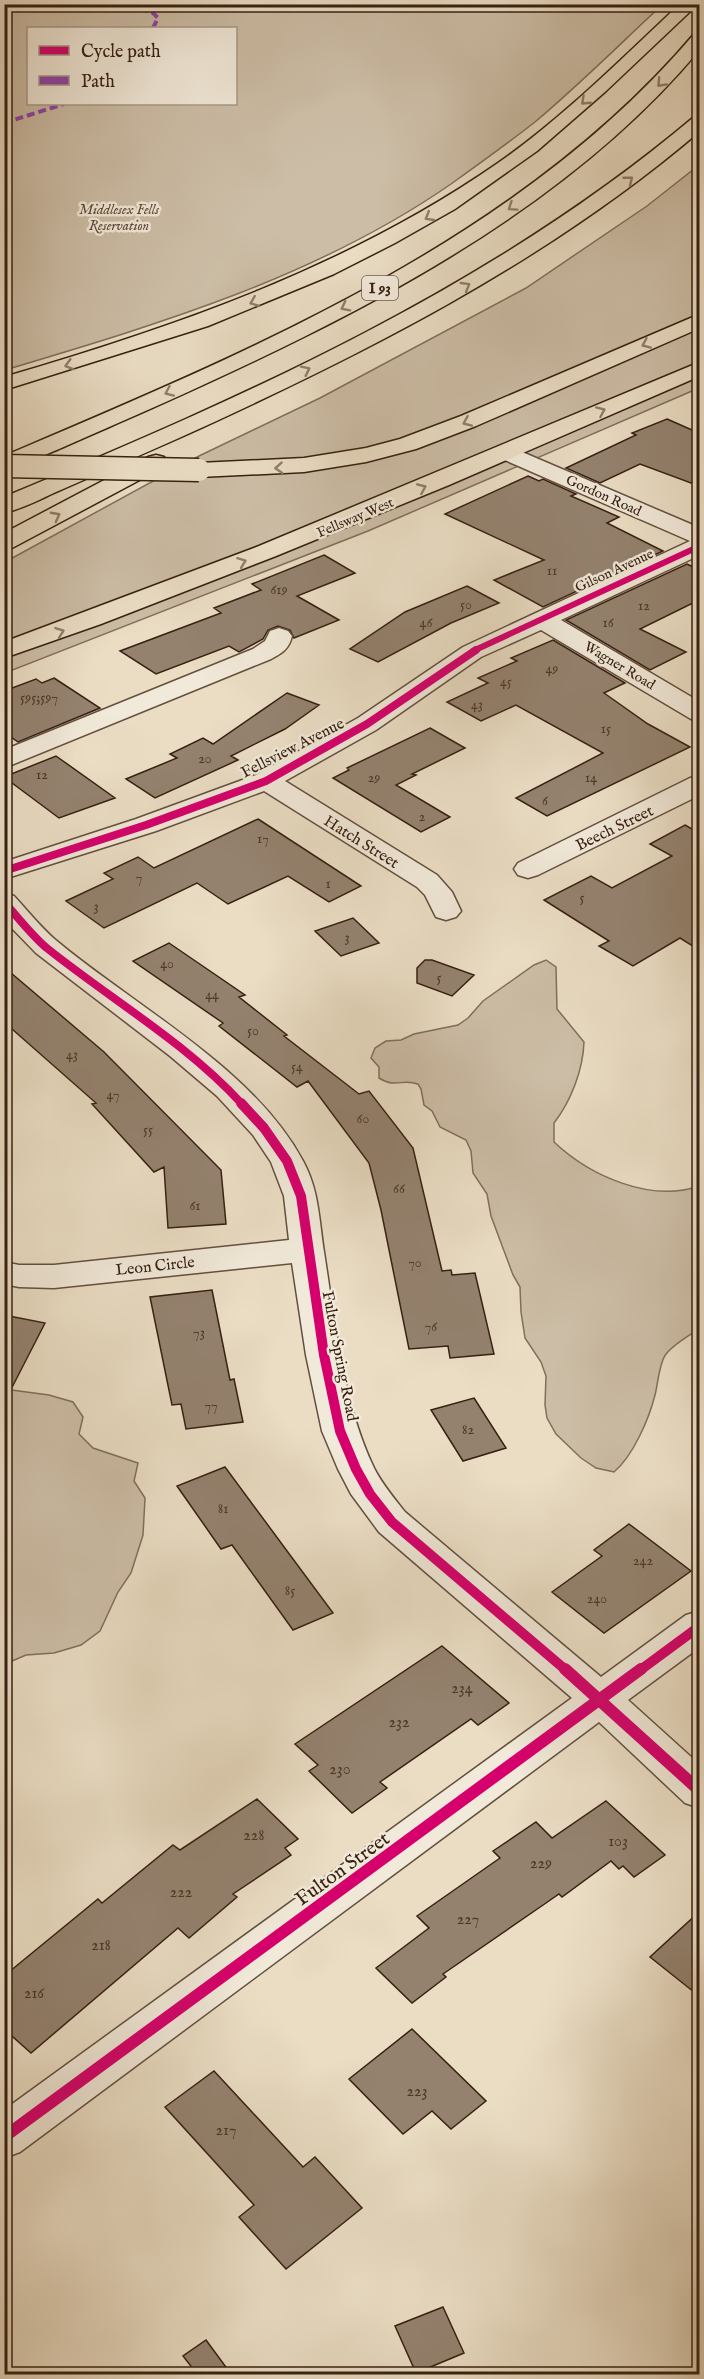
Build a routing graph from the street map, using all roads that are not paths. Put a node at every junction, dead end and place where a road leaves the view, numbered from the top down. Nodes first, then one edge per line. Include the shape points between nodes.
1 (690, 4) edge
2 (699, 38) edge
3 (699, 122) edge
4 (699, 320) edge
5 (699, 368) edge
6 (4, 384) edge
7 (273, 386) junction
8 (508, 453) junction
9 (4, 465) edge
10 (4, 506) edge
11 (699, 537) edge
12 (4, 543) edge
13 (699, 546) edge
14 (540, 619) junction
15 (279, 636) dead end
16 (4, 651) edge
17 (699, 713) edge
18 (4, 760) edge
19 (266, 781) junction
20 (696, 789) edge
21 (528, 869) dead end
22 (4, 871) edge
23 (4, 902) edge
24 (446, 911) dead end
25 (306, 1250) junction
26 (4, 1273) edge
27 (699, 1626) edge
28 (600, 1700) junction
29 (699, 1791) edge
30 (4, 2137) edge

1 -> 6 main road via 543,137 471,190 397,236 246,306
2 -> 9 main road, I 93 via 660,84 607,135 522,200 446,249 358,301 281,340
7 -> 3 main road, I 93 via 405,320 505,264 618,189
4 -> 9 main road, bridge via 471,420 367,455 237,470
8 -> 5 main road, Fellsway West
7 - 10 main road, I 93
12 -> 7 main road via 171,453
8 - 11 street, Gordon Road
16 -> 8 main road, Fellsway West via 297,541
13 - 14 street, Gilson Avenue
14 - 17 street, Wagner Road
14 - 19 street, Fellsview Avenue via 472,652 367,724
15 - 18 street via 277,645 262,654
19 - 22 street, Fellsview Avenue
19 - 24 street, Hatch Street via 427,881 438,892
20 - 21 street, Beech Street
23 - 25 street, Fulton Spring Road via 46,947 181,1049 228,1089 264,1128 286,1161 301,1196
25 - 26 street, Leon Circle via 84,1273 25,1277
25 - 28 street, Fulton Spring Road via 340,1431 370,1494 392,1522
27 - 28 street, Fulton Street
28 - 29 street, Fulton Spring Road
28 - 30 street, Fulton Street

